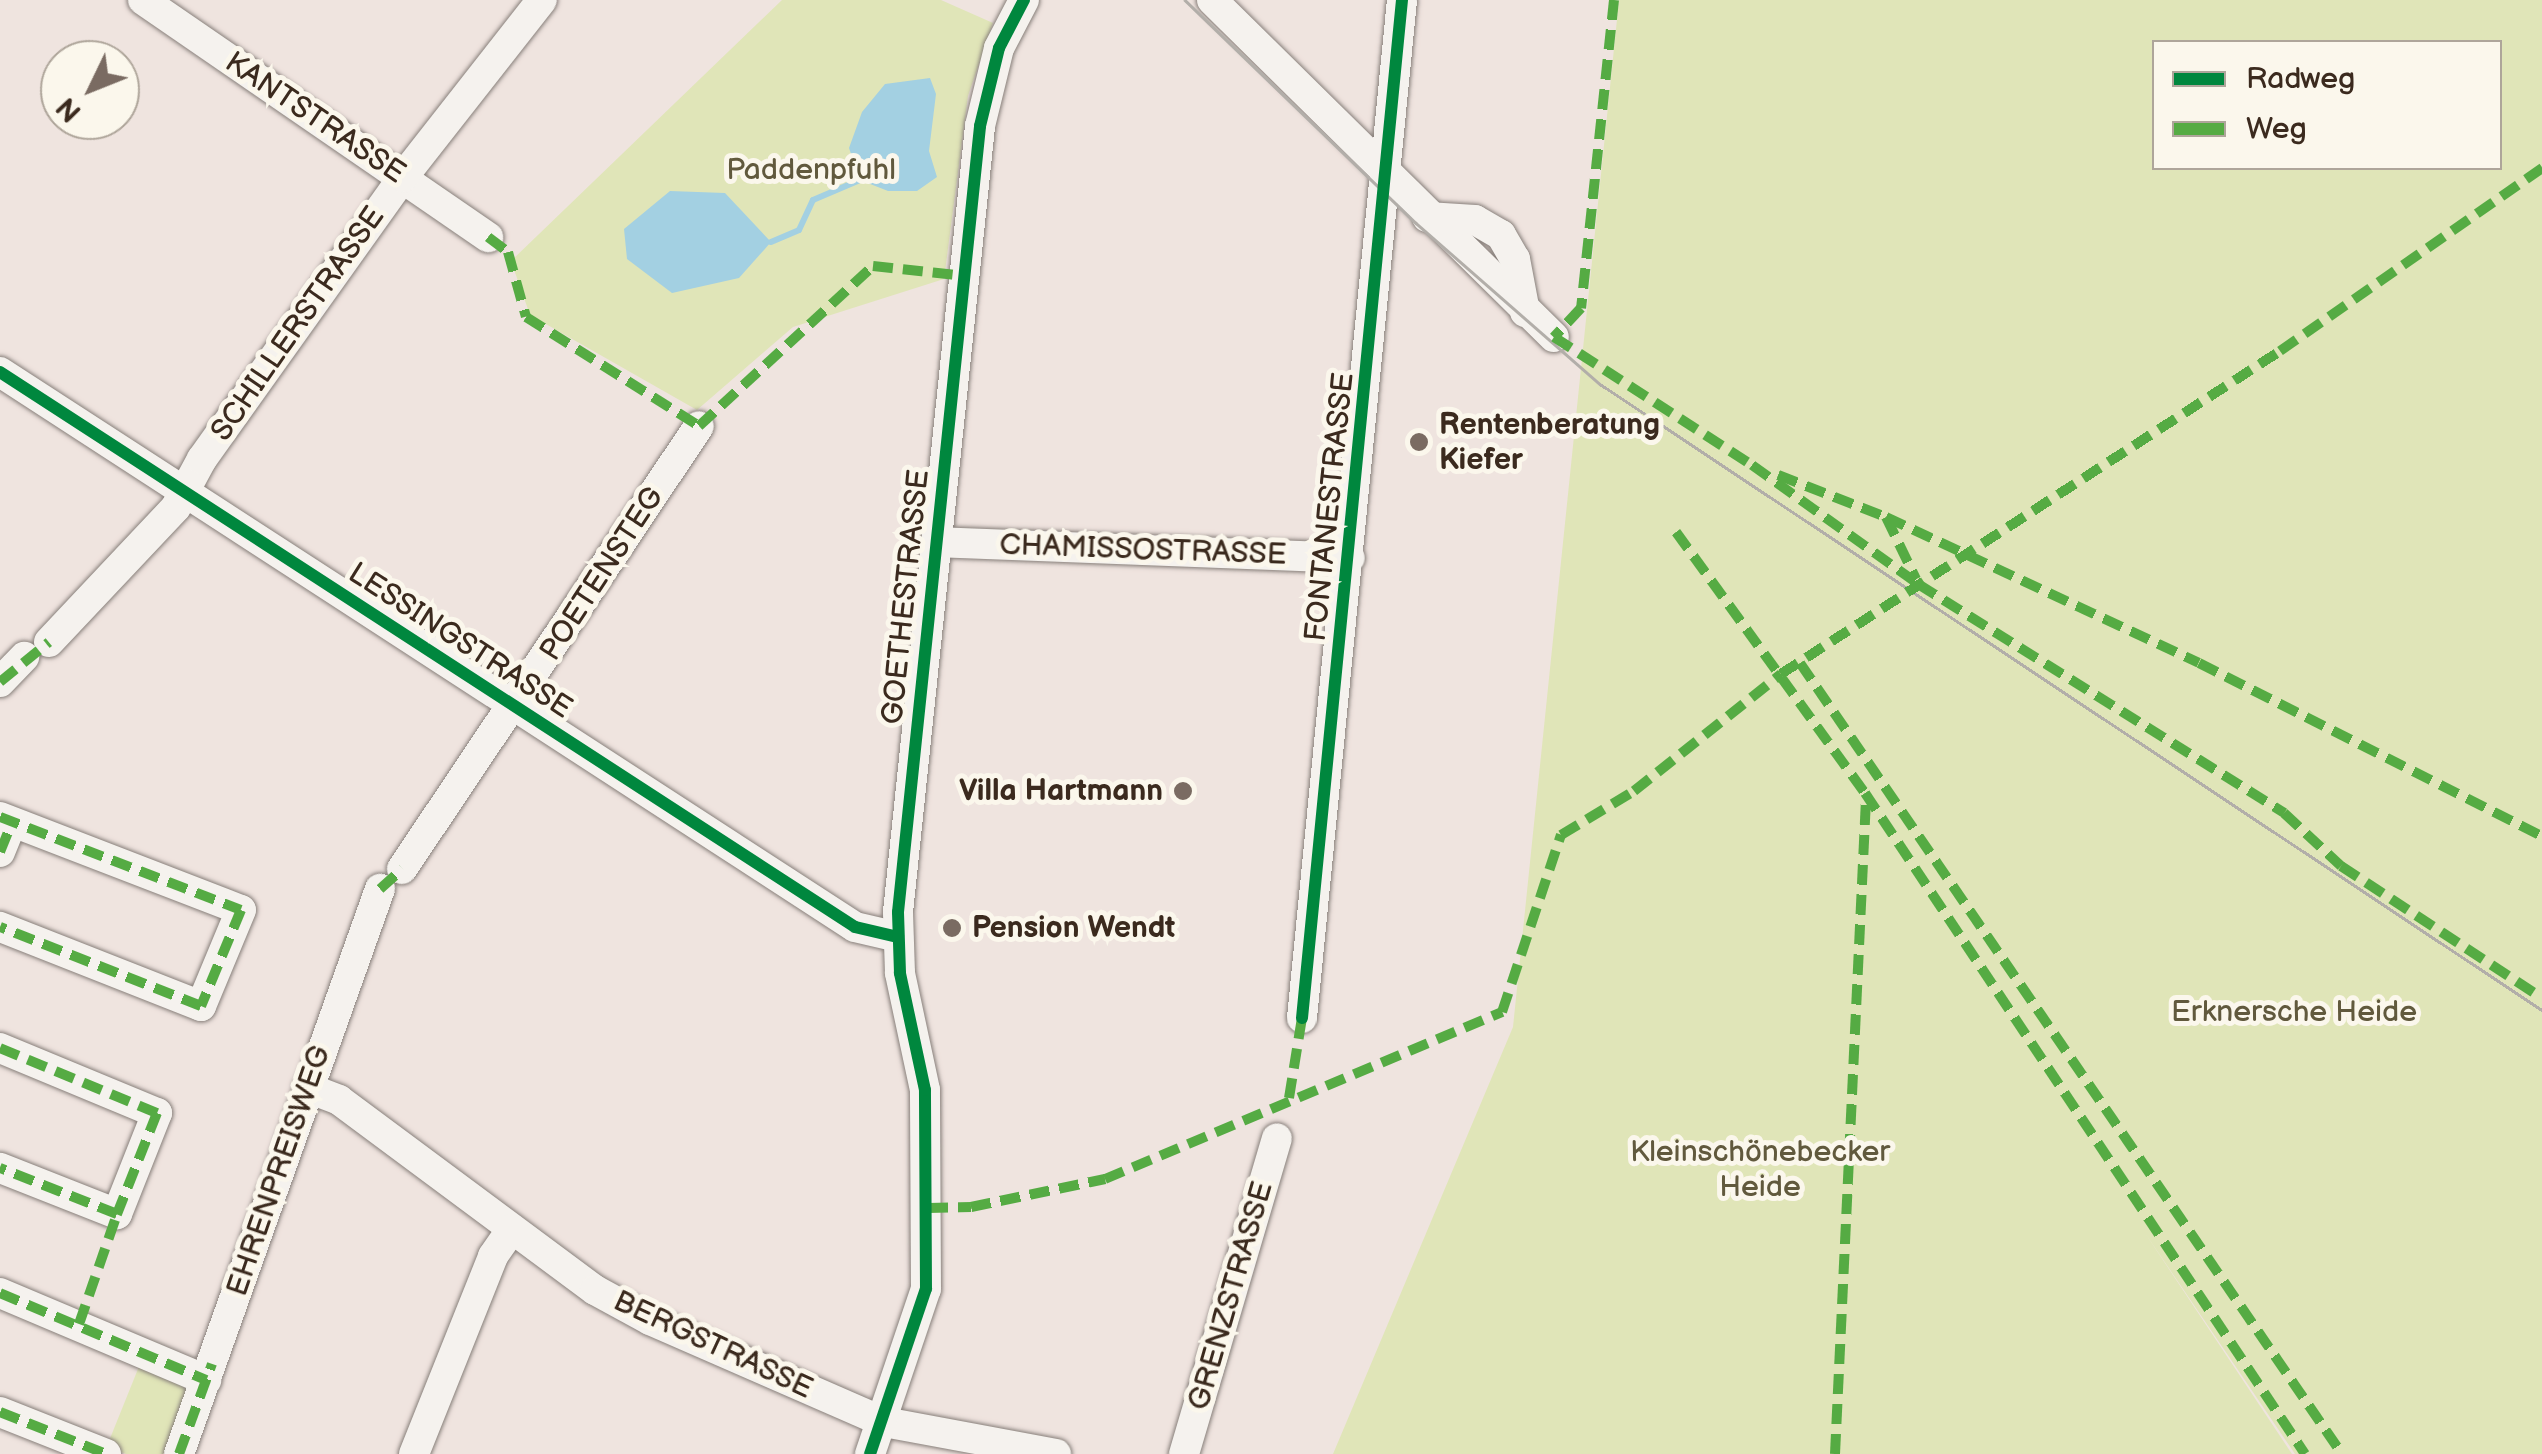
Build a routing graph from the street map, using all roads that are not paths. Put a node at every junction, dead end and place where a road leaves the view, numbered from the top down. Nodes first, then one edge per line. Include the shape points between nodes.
1 (142, 0) edge
2 (542, 0) edge
3 (1024, 0) edge
4 (1212, 0) edge
5 (1402, 0) edge
6 (1383, 164) junction
7 (403, 177) junction
8 (488, 237) dead end
9 (1554, 337) dead end
10 (0, 372) edge
11 (699, 426) dead end
12 (184, 488) junction
13 (936, 542) junction
14 (1350, 558) junction
15 (0, 682) edge
16 (515, 709) junction
17 (6, 820) edge
18 (0, 852) edge
19 (391, 879) joint
20 (0, 926) edge
21 (898, 937) junction
22 (1302, 1018) dead end
23 (0, 1048) edge
24 (308, 1088) junction
25 (1278, 1138) dead end
26 (0, 1168) edge
27 (512, 1229) junction
28 (0, 1293) edge
29 (206, 1380) junction
30 (0, 1412) edge
31 (884, 1422) junction
32 (106, 1454) edge
33 (179, 1454) edge
34 (414, 1454) edge
35 (870, 1454) edge
36 (1056, 1454) edge
37 (1184, 1454) edge

1 - 7 street, KANTSTRASSE
2 - 7 street, SCHILLERSTRASSE
3 - 13 street, GOETHESTRASSE via 999,48 980,126
4 - 6 street
5 - 6 street, FONTANESTRASSE
6 - 9 street via 1428,217
6 - 14 street, FONTANESTRASSE via 1384,213
7 - 8 street, KANTSTRASSE
7 - 12 street, SCHILLERSTRASSE
10 - 12 street, LESSINGSTRASSE
11 - 16 street, POETENSTEG
12 - 15 street, SCHILLERSTRASSE via 176,507
12 - 16 street, LESSINGSTRASSE
13 - 14 street, CHAMISSOSTRASSE
13 - 21 street, GOETHESTRASSE
14 - 22 street, FONTANESTRASSE
16 - 19 street, POETENSTEG
16 - 21 street, LESSINGSTRASSE via 855,928
17 - 18 street
17 - 20 street via 241,910 202,1006
19 - 24 street, EHRENPREISWEG
21 - 31 street, GOETHESTRASSE via 924,1090 926,1289
23 - 26 street via 158,1112 117,1214
24 - 27 street, BERGSTRASSE via 338,1100
24 - 29 street, EHRENPREISWEG
25 - 37 street, GRENZSTRASSE
27 - 31 street, BERGSTRASSE via 595,1290 650,1320
27 - 34 street via 493,1256
28 - 29 street
29 - 33 street, EHRENPREISWEG
30 - 32 street
31 - 35 street, GOETHESTRASSE
31 - 36 street, BERGSTRASSE

